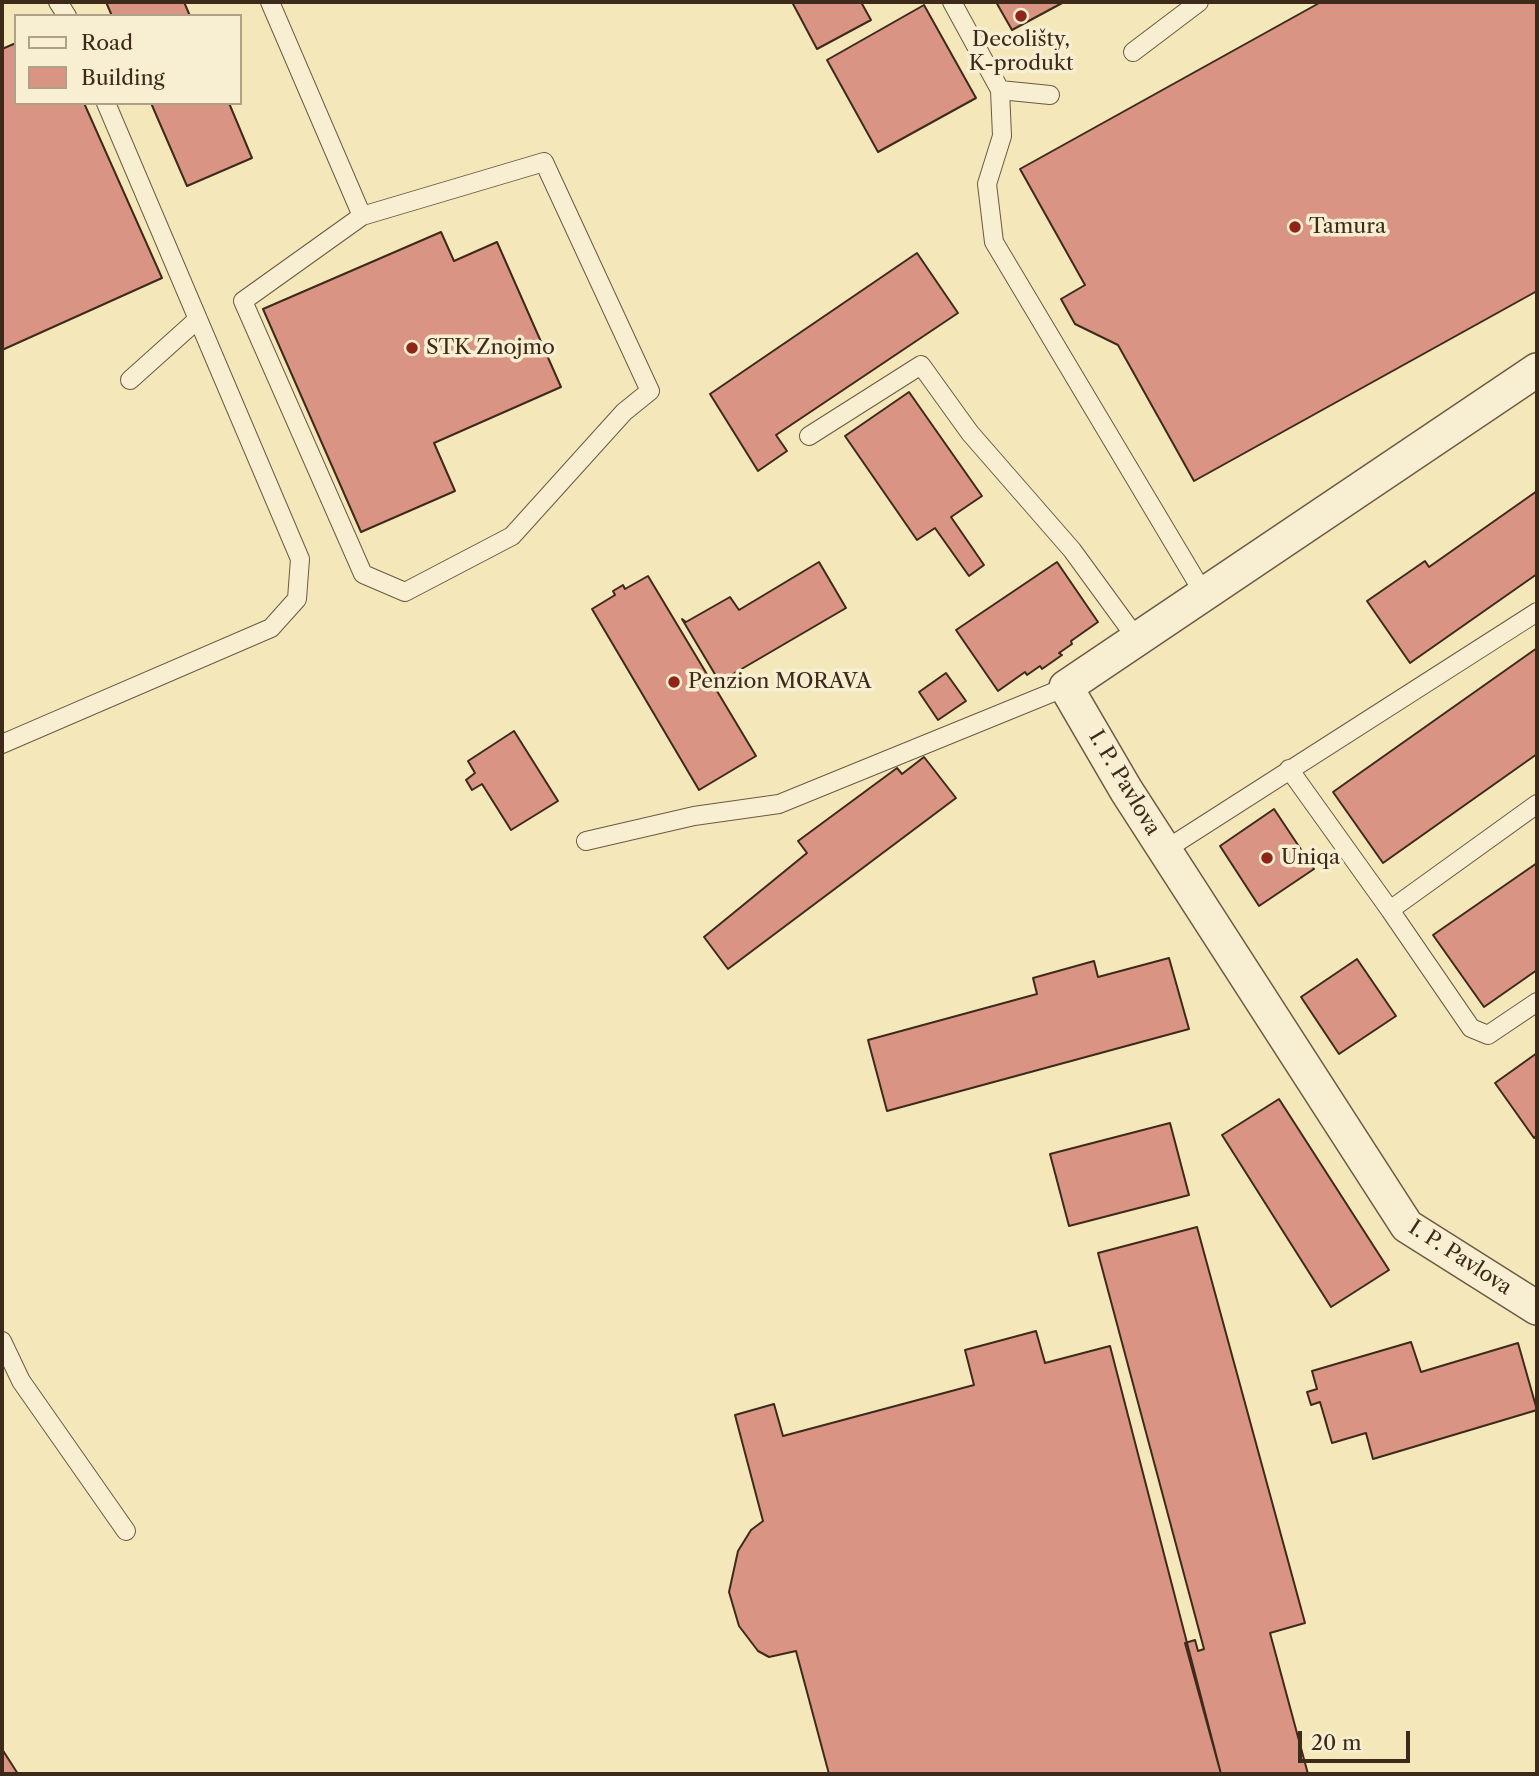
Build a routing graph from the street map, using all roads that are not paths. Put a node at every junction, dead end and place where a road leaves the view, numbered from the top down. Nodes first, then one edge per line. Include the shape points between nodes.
1 (270, 2) edge
2 (952, 2) edge
3 (1199, 2) edge
4 (1133, 52) dead end
5 (1000, 90) junction
6 (1050, 95) dead end
7 (107, 105) edge
8 (362, 216) junction
9 (198, 319) junction
10 (1537, 370) edge
11 (130, 380) dead end
12 (809, 436) dead end
13 (1204, 594) junction
14 (1537, 612) edge
15 (1137, 639) junction
16 (1066, 688) junction
17 (2, 744) edge
18 (1289, 769) junction
19 (1537, 804) edge
20 (586, 841) dead end
21 (1165, 850) junction
22 (1390, 910) junction
23 (1537, 1002) edge
24 (1537, 1308) edge
25 (2, 1341) edge
26 (126, 1531) dead end

1 - 8 lane
2 - 5 lane
3 - 4 lane
5 - 6 lane
5 - 13 lane via 1002,136 987,184 994,242
7 - 9 lane
8 - 8 lane via 544,162 650,391 624,412 512,536 405,592 363,574 243,301
9 - 11 lane
9 - 17 lane via 300,559 297,599 271,628
10 - 13 street
12 - 15 lane via 920,365 970,433 1072,550
13 - 15 street
14 - 18 lane
15 - 16 street
16 - 20 lane via 779,804 694,816
16 - 21 street, I. P. Pavlova
18 - 21 lane
18 - 22 lane
19 - 22 lane
21 - 24 street, I. P. Pavlova via 1407,1226
22 - 23 lane via 1471,1028 1488,1035
25 - 26 lane via 21,1381

